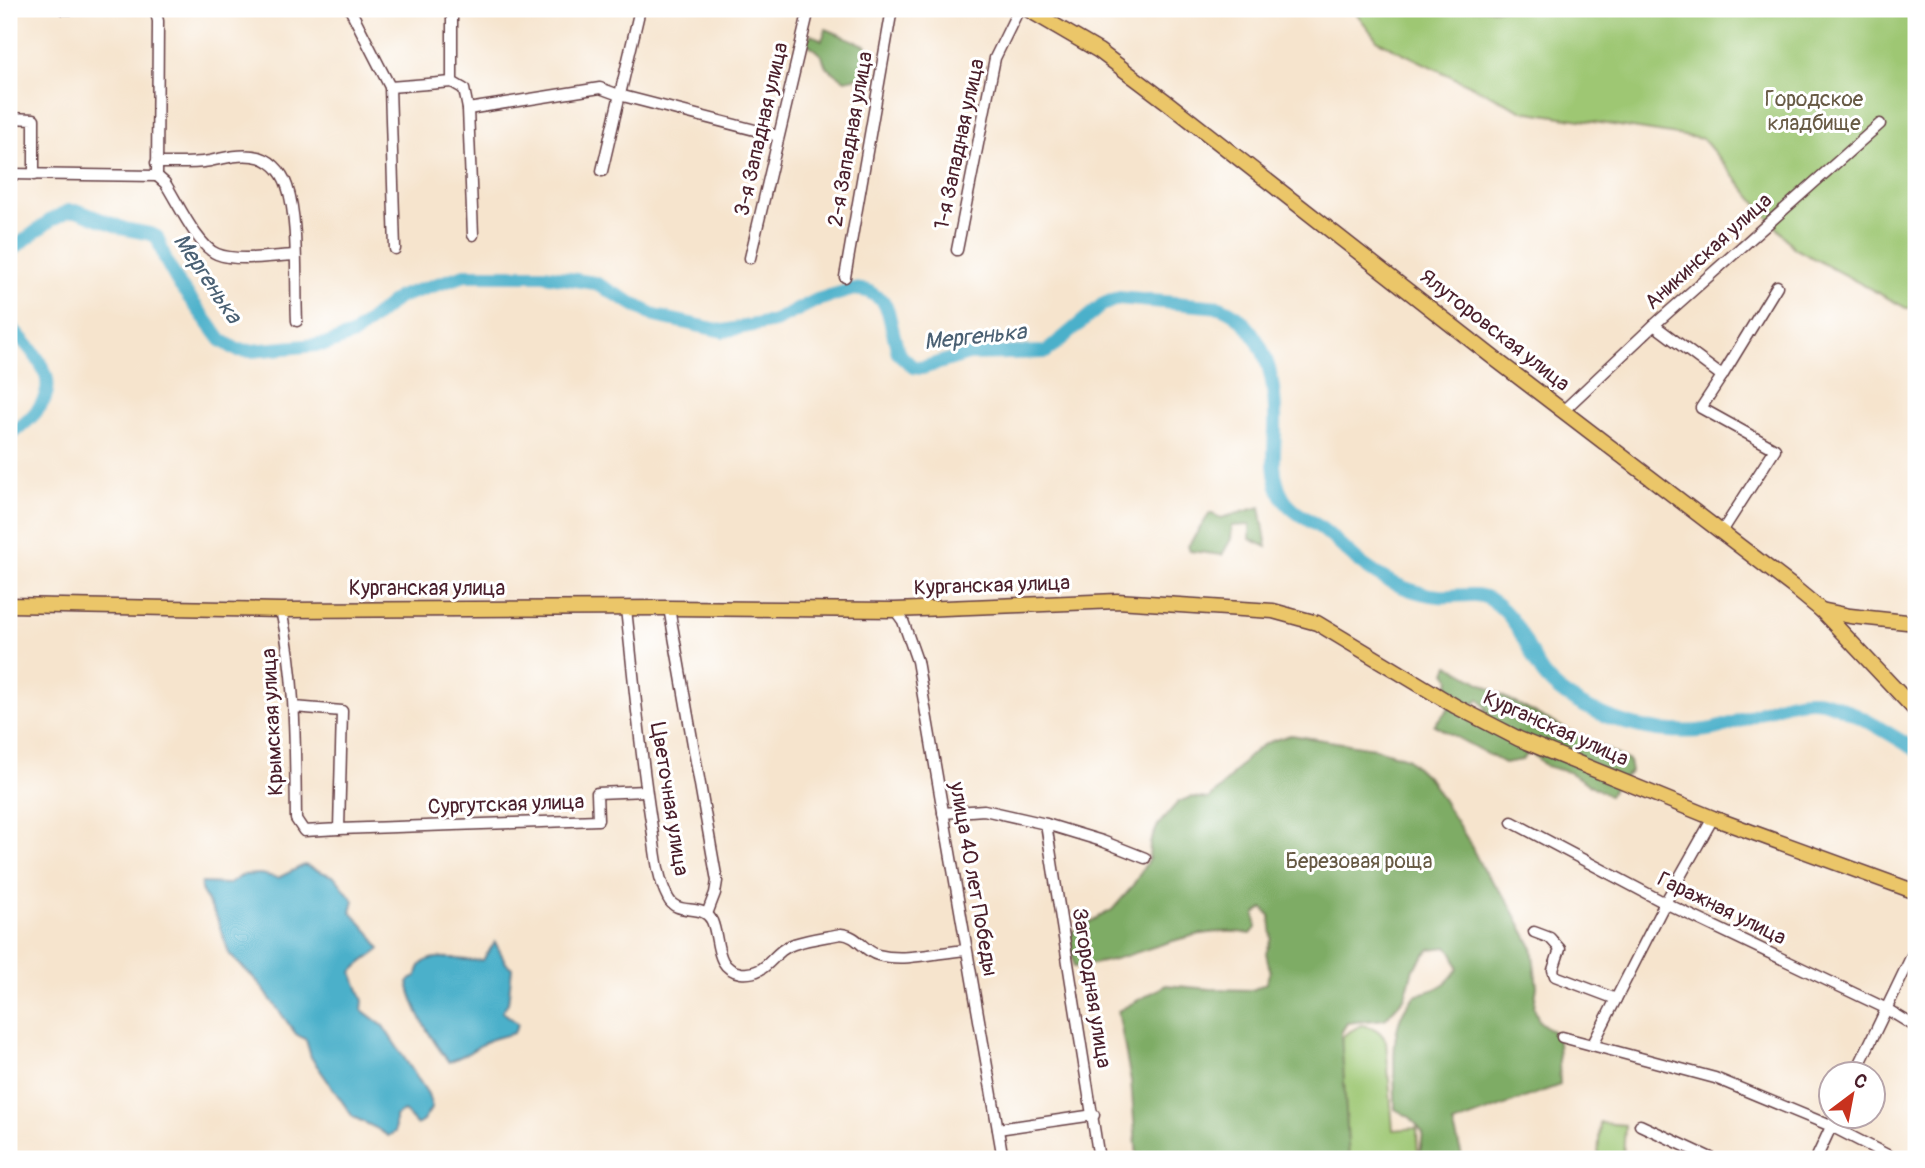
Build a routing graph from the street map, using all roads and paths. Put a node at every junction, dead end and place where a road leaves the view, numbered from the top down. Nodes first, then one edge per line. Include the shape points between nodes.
1 (63, 9) edge
2 (156, 9) edge
3 (452, 9) edge
4 (640, 9) edge
5 (809, 9) edge
6 (892, 9) edge
7 (1019, 9) edge
8 (1027, 9) edge
9 (351, 10) edge
10 (452, 82) junction
11 (390, 87) junction
12 (619, 95) junction
13 (468, 109) junction
14 (9, 118) edge
15 (1880, 124) dead end
16 (778, 136) junction
17 (156, 163) junction
18 (602, 171) dead end
19 (9, 174) edge
20 (34, 175) junction
21 (157, 176) junction
22 (473, 235) dead end
23 (395, 249) dead end
24 (957, 250) dead end
25 (294, 256) junction
26 (750, 258) dead end
27 (845, 277) dead end
28 (1777, 286) dead end
29 (297, 321) dead end
30 (1654, 326) junction
31 (1722, 376) junction
32 (1564, 410) junction
33 (1721, 533) junction
34 (9, 604) edge
35 (669, 608) junction
36 (626, 609) junction
37 (281, 610) junction
38 (895, 610) junction
39 (1821, 610) junction
40 (1872, 618) junction
41 (1916, 623) edge
42 (1857, 648) junction
43 (294, 707) junction
44 (1916, 711) edge
45 (646, 791) junction
46 (943, 813) junction
47 (1713, 818) junction
48 (1512, 822) dead end
49 (1046, 824) junction
50 (339, 829) junction
51 (1145, 858) dead end
52 (1916, 892) edge
53 (1665, 903) junction
54 (707, 914) junction
55 (1534, 932) dead end
56 (1916, 947) edge
57 (966, 950) junction
58 (1616, 999) junction
59 (1885, 1008) junction
60 (1916, 1027) edge
61 (1562, 1037) dead end
62 (1593, 1044) junction
63 (1861, 1060) edge
64 (1094, 1115) junction
65 (1816, 1115) edge
66 (1640, 1125) dead end
67 (998, 1129) junction
68 (1829, 1130) edge
69 (1848, 1130) edge
70 (1003, 1159) edge
71 (1099, 1159) edge
72 (1713, 1159) edge
73 (1815, 1159) edge
74 (1895, 1159) edge

1 - 2 street
2 - 17 street
3 - 10 street
4 - 12 street
5 - 16 street, 3-я Западная улица
6 - 27 street, 2-я Западная улица
7 - 24 street, 1-я Западная улица via 995,58
8 - 32 main road, Ялуторовская улица via 1124,69
9 - 11 street
10 - 11 street
10 - 13 street via 464,89
11 - 23 street
12 - 13 street via 600,88
12 - 16 street
12 - 18 street
13 - 22 street
14 - 20 street via 34,119
15 - 30 street, Аникинская улица
16 - 26 street, 3-я Западная улица
17 - 21 street
17 - 25 street via 192,163 227,156 269,161 287,187
19 - 20 street
20 - 21 street
21 - 25 street via 215,254
25 - 29 street
28 - 31 street
30 - 31 street
30 - 32 street, Аникинская улица
31 - 33 street via 1701,408 1775,449
32 - 33 main road, Ялуторовская улица
33 - 39 main road, Ялуторовская улица
34 - 37 main road, Курганская улица
35 - 36 main road, Курганская улица
35 - 38 main road, Курганская улица
35 - 54 street via 717,881
36 - 37 main road, Курганская улица
36 - 45 street, Цветочная улица
37 - 43 street, Крымская улица
38 - 46 street, улица 40 лет Победы via 904,621 917,661
38 - 47 main road, Курганская улица via 1117,601 1273,611 1317,622 1455,706 1519,739
39 - 40 main road
39 - 42 main road, Ялуторовская улица
40 - 41 main road
40 - 42 main road via 1860,627
42 - 44 main road, Ялуторовская улица
43 - 50 street, Крымская улица via 296,819 304,831
43 - 50 street via 342,711
45 - 50 street, Сургутская улица via 597,793 598,820
45 - 54 street, Цветочная улица via 669,902
46 - 49 street via 984,810
46 - 57 street, улица 40 лет Победы
47 - 52 main road, Курганская улица
47 - 53 street
48 - 53 street, Гаражная улица
49 - 51 street
49 - 64 street, Загородная улица
53 - 58 street
53 - 59 street, Гаражная улица
54 - 57 street via 724,963 743,973 766,968 793,944 841,933 849,934 869,952 895,958
55 - 58 street via 1550,938 1560,949 1555,976
56 - 59 street
57 - 67 street, улица 40 лет Победы
58 - 62 street
59 - 60 street, Гаражная улица
59 - 63 street
61 - 62 street
62 - 65 street via 1715,1078
64 - 67 street
64 - 71 street, Загородная улица
66 - 72 street
67 - 70 street, улица 40 лет Победы
68 - 73 street
69 - 74 street

